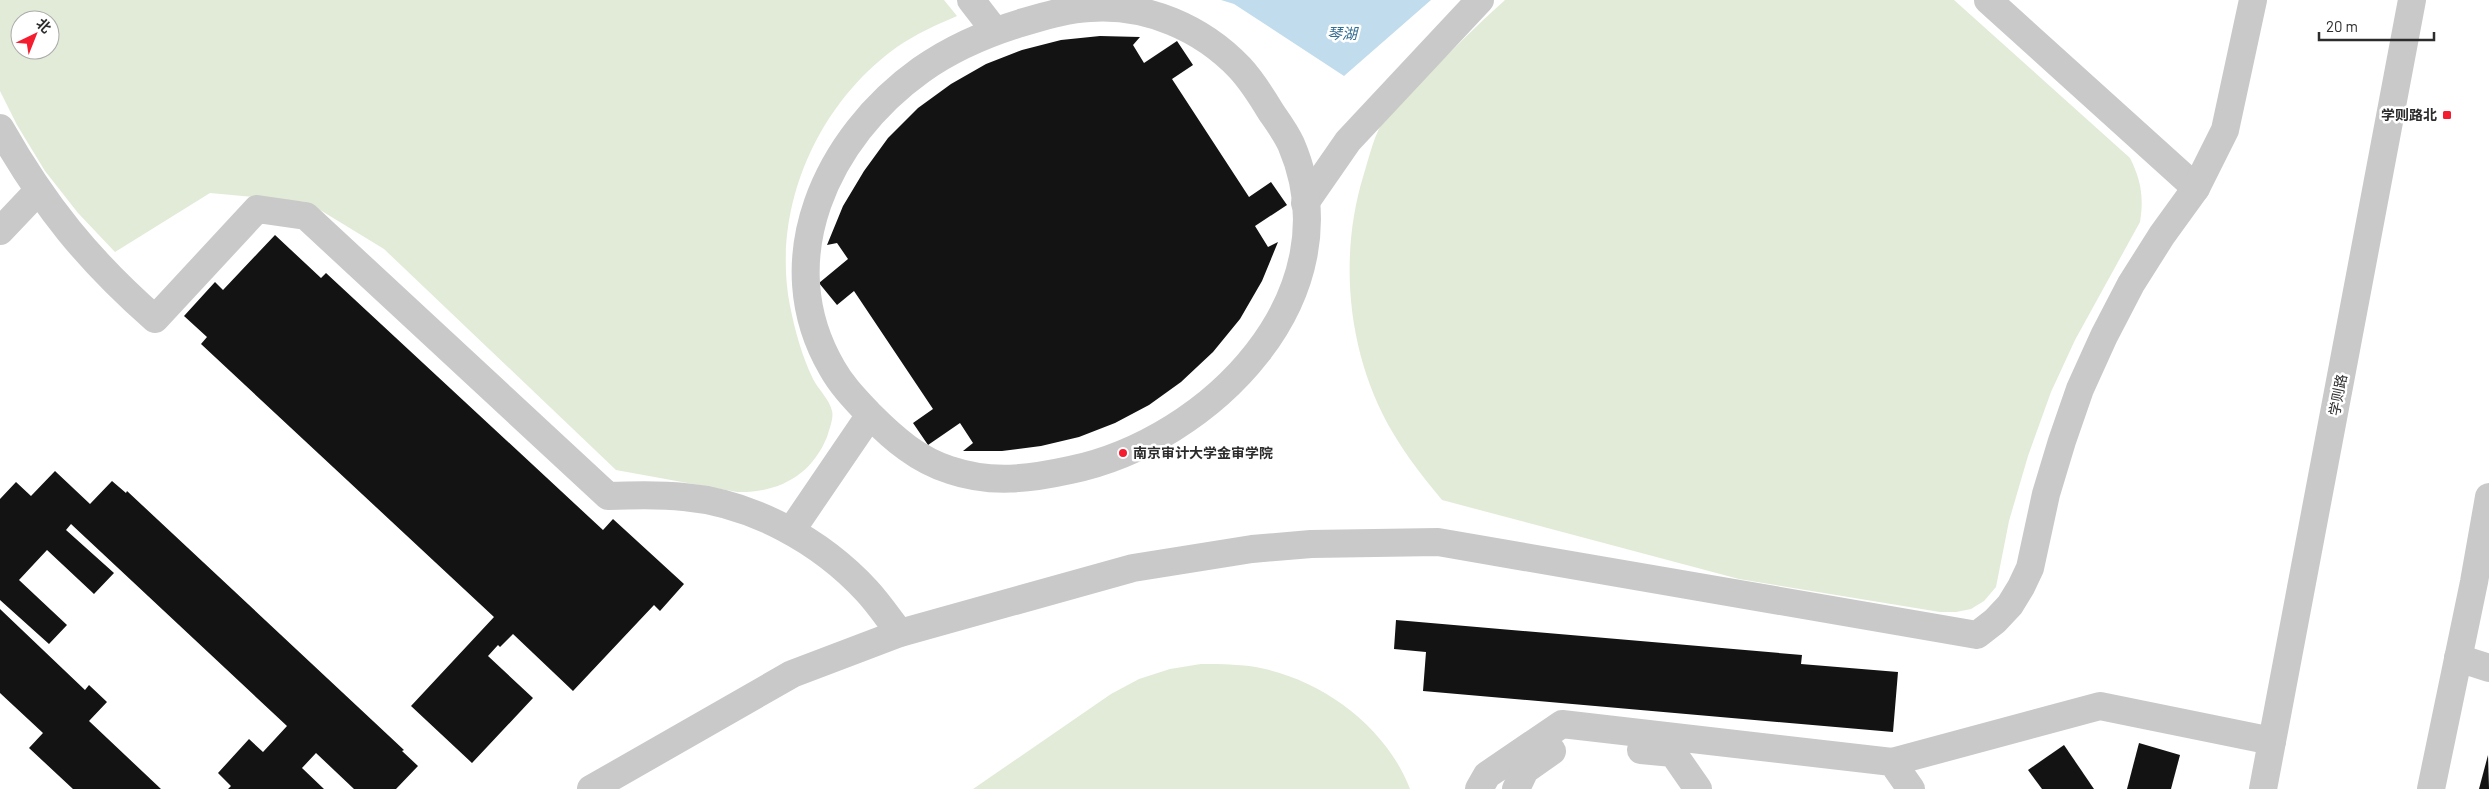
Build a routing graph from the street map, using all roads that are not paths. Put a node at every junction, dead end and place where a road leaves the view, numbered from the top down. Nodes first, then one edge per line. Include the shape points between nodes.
1 (971, 0) edge
2 (1480, 0) edge
3 (1988, 0) edge
4 (2254, 0) edge
5 (2412, 0) edge
6 (995, 31) junction
7 (0, 128) edge
8 (2196, 188) junction
9 (38, 190) junction
10 (1305, 203) junction
11 (0, 231) edge
12 (870, 416) junction
13 (2489, 497) edge
14 (791, 531) junction
15 (900, 633) junction
16 (2458, 658) junction
17 (2489, 668) edge
18 (2272, 741) junction
19 (1892, 762) junction
20 (591, 789) edge
21 (1479, 789) edge
22 (1516, 789) edge
23 (1698, 789) edge
24 (1911, 789) edge
25 (2263, 789) edge
26 (2431, 789) edge

1 - 6 street
2 - 10 street via 1348,141
3 - 8 street
4 - 8 street via 2225,130
5 - 18 street, 学则路
6 - 10 street via 1062,12 1091,8 1120,8 1176,22 1225,52 1245,73 1290,142 1300,172
6 - 12 street via 956,48 921,70 888,97 840,156 822,190 812,219 806,279 818,339 844,386
7 - 9 street
8 - 15 street via 2131,284 2084,380 2062,441 2046,494 2030,568 2021,587 2010,605 1977,635 1438,542 1375,541 1252,549 1133,568
9 - 11 street
9 - 14 street via 100,268 155,319 257,209 306,216 608,496 686,497 724,505
10 - 12 street via 1306,234 1301,265 1291,298 1276,329 1254,358 1205,405 1149,443 1090,466 1006,480 950,470 921,458 895,440
12 - 14 street
13 - 16 street
14 - 15 street via 844,568 868,591
15 - 20 street via 792,674
16 - 17 street
16 - 26 street
18 - 19 street via 2100,706
18 - 25 street, 学则路
19 - 21 street via 1562,724 1487,775
19 - 24 street
22 - 23 street via 1525,770 1566,741 1673,753

